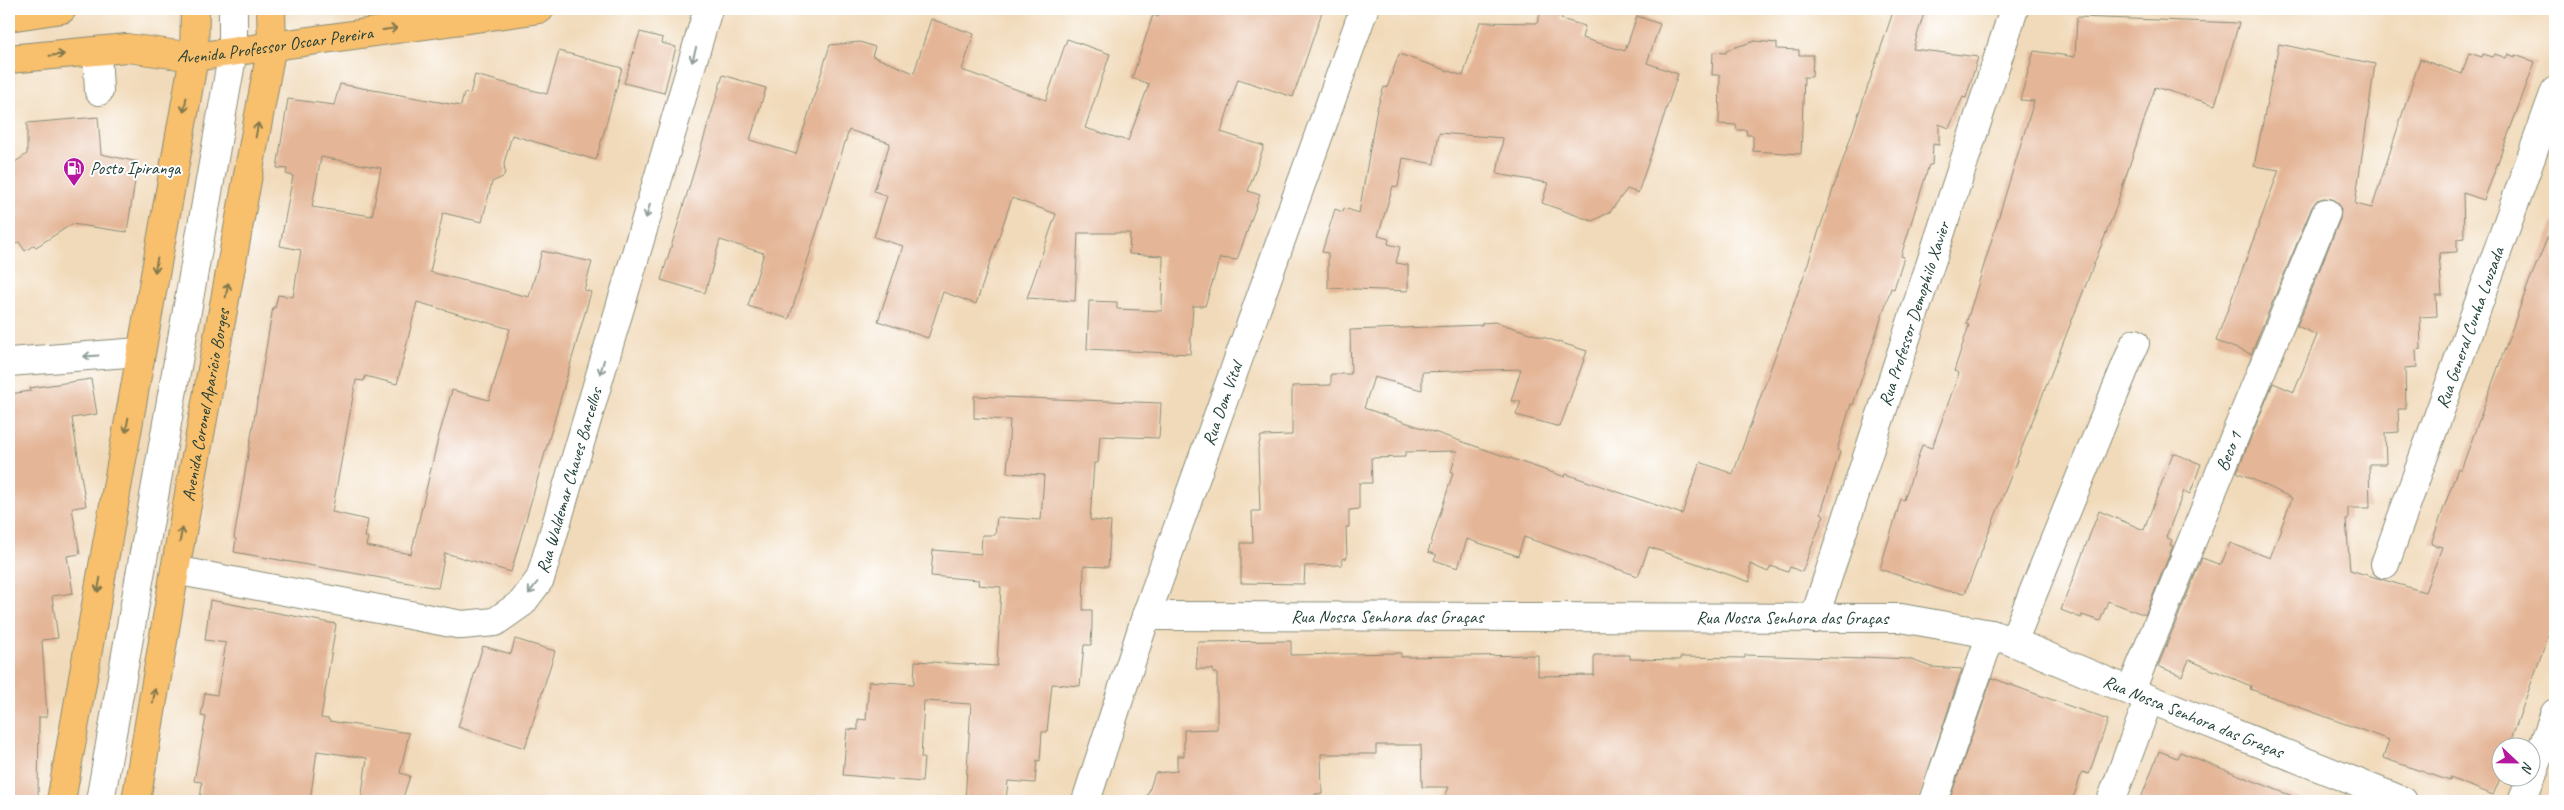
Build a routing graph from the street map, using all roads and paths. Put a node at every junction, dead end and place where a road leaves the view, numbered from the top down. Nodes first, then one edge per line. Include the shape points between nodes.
1 (62, 9) edge
2 (195, 9) edge
3 (233, 9) edge
4 (271, 9) edge
5 (540, 9) edge
6 (708, 9) edge
7 (1364, 9) edge
8 (2014, 9) edge
9 (9, 17) edge
10 (272, 45) junction
11 (97, 51) junction
12 (233, 51) junction
13 (194, 57) junction
14 (9, 60) edge
15 (99, 91) dead end
16 (2555, 91) edge
17 (2326, 213) dead end
18 (2135, 343) dead end
19 (140, 352) junction
20 (9, 362) edge
21 (2385, 564) dead end
22 (175, 570) junction
23 (1146, 616) junction
24 (1814, 619) junction
25 (2002, 638) junction
26 (2140, 695) junction
27 (2555, 713) edge
28 (146, 744) junction
29 (2542, 748) edge
30 (2527, 788) edge
31 (61, 801) edge
32 (101, 801) edge
33 (136, 801) edge
34 (1086, 801) edge
35 (1933, 801) edge
36 (2111, 801) edge
37 (2403, 801) edge
38 (2522, 801) edge

1 - 9 main road
2 - 13 main road
3 - 12 street
4 - 10 main road, Avenida Coronel Aparício Borges
10 -> 5 main road, Avenida Professor Oscar Pereira
6 -> 22 street, Rua Waldemar Chaves Barcellos via 540,579 522,603 495,622 462,625
7 - 23 street, Rua Dom Vital
8 - 24 street, Rua Professor Demophilo Xavier
10 - 12 main road, Avenida Professor Oscar Pereira
22 -> 10 main road, Avenida Coronel Aparício Borges
11 - 13 main road, Avenida Professor Oscar Pereira via 127,48
14 -> 11 main road, Avenida Professor Oscar Pereira
11 - 15 street
12 - 13 main road, Avenida Professor Oscar Pereira
12 - 32 street
13 -> 19 main road
16 - 21 street, Rua General Cunha Louzada
17 - 26 street, Beco 1
18 - 25 street via 2027,613
19 -> 20 street
19 -> 31 main road
28 -> 22 main road, Avenida Coronel Aparício Borges
23 - 24 street, Rua Nossa Senhora das Graças
23 - 34 street, Rua Dom Vital
24 - 25 street, Rua Nossa Senhora das Graças via 1901,618
25 - 26 street, Rua Nossa Senhora das Graças
25 - 35 street
26 - 36 street, Beco 1
26 - 37 street, Rua Nossa Senhora das Graças
27 - 29 street
28 - 32 street
28 - 33 main road, Avenida Coronel Aparício Borges
30 - 38 street

